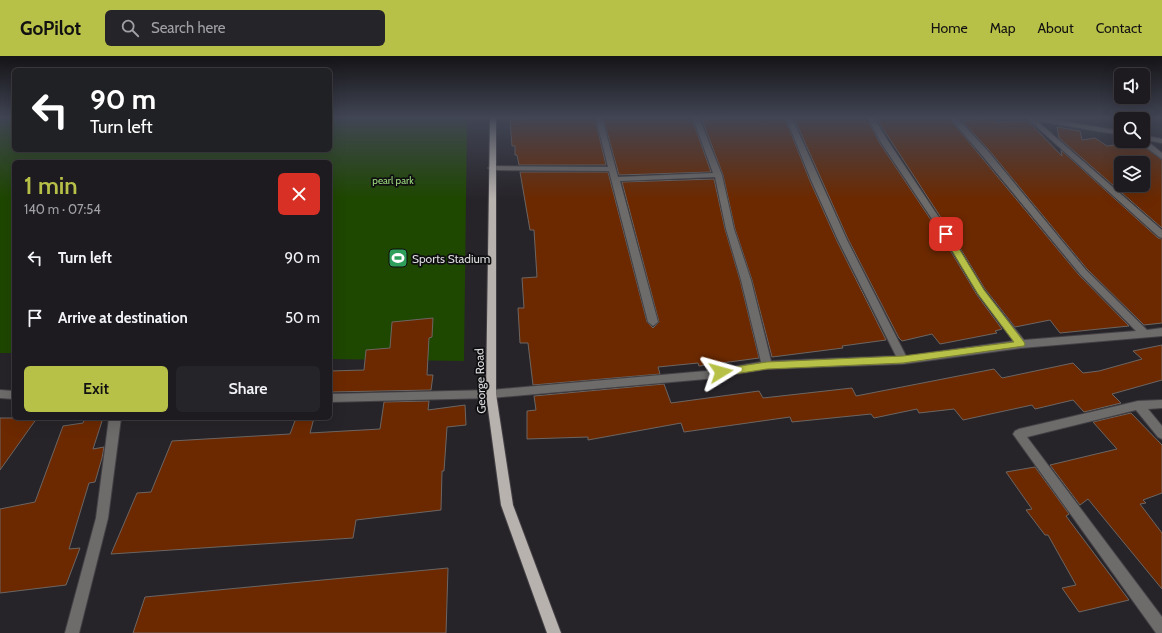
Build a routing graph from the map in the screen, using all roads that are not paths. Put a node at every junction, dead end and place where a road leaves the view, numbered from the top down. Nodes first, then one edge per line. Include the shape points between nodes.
1 (492, 145) edge
2 (606, 145) edge
3 (706, 145) edge
4 (801, 145) edge
5 (887, 145) edge
6 (978, 145) edge
7 (1060, 145) edge
8 (1150, 147) edge
9 (1162, 157) edge
10 (492, 168) junction
11 (612, 169) junction
12 (718, 176) junction
13 (614, 179) junction
14 (1162, 235) edge
15 (653, 322) dead end
16 (1162, 332) edge
17 (1145, 334) junction
18 (1021, 344) junction
19 (903, 360) junction
20 (767, 366) junction
21 (0, 394) edge
22 (491, 394) junction
23 (12, 395) edge
24 (332, 398) edge
25 (1162, 404) edge
26 (1138, 405) junction
27 (115, 420) edge
28 (1162, 434) edge
29 (1162, 629) edge
30 (72, 633) edge
31 (554, 633) edge

1 - 10 main road, George Road
2 - 11 street
3 - 12 street
4 - 19 street via 837,230
5 - 18 street via 981,292
6 - 17 street via 1083,272
7 - 14 street
8 - 9 street
10 - 11 street
10 - 22 main road, George Road
11 - 13 street
12 - 13 street
12 - 20 street
13 - 15 street
16 - 17 street
17 - 18 street
18 - 19 street
19 - 20 street
20 - 22 street via 706,375
21 - 23 street
22 - 24 street
22 - 31 main road, George Road via 507,505
25 - 26 street
26 - 28 street
26 - 29 street via 1019,434
27 - 30 street via 102,518

